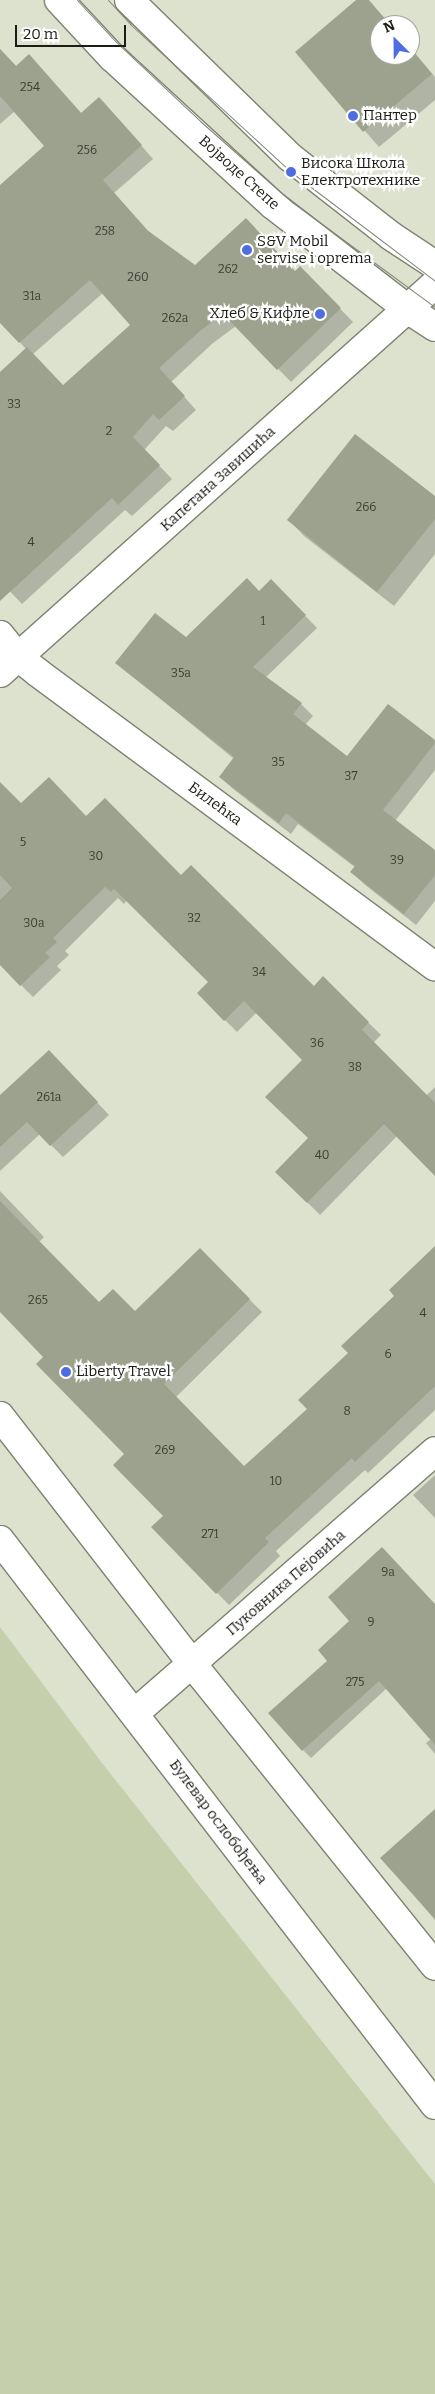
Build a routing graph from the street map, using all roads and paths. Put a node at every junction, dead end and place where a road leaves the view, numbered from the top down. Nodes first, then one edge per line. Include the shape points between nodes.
1 (59, 0) edge
2 (129, 0) edge
3 (435, 266) edge
4 (435, 284) edge
5 (409, 310) junction
6 (435, 327) edge
7 (0, 635) edge
8 (9, 665) edge
9 (435, 966) edge
10 (0, 1416) edge
11 (435, 1451) edge
12 (0, 1540) edge
13 (192, 1665) junction
14 (135, 1713) junction
15 (435, 1966) edge
16 (435, 2104) edge

1 - 5 main road, Војводе Степе via 112,57 273,205
2 - 3 main road via 290,157
4 - 5 main road, Капетана Завишића
5 - 6 main road, Војводе Степе
5 - 8 main road, Капетана Завишића
7 - 8 main road, Билећка
8 - 9 main road, Билећка
10 - 13 main road
11 - 13 main road, Пуковника Пејовића
12 - 14 main road, Булевар ослобођења
13 - 14 main road, Пуковника Пејовића
13 - 15 main road
14 - 16 main road, Булевар ослобођења

